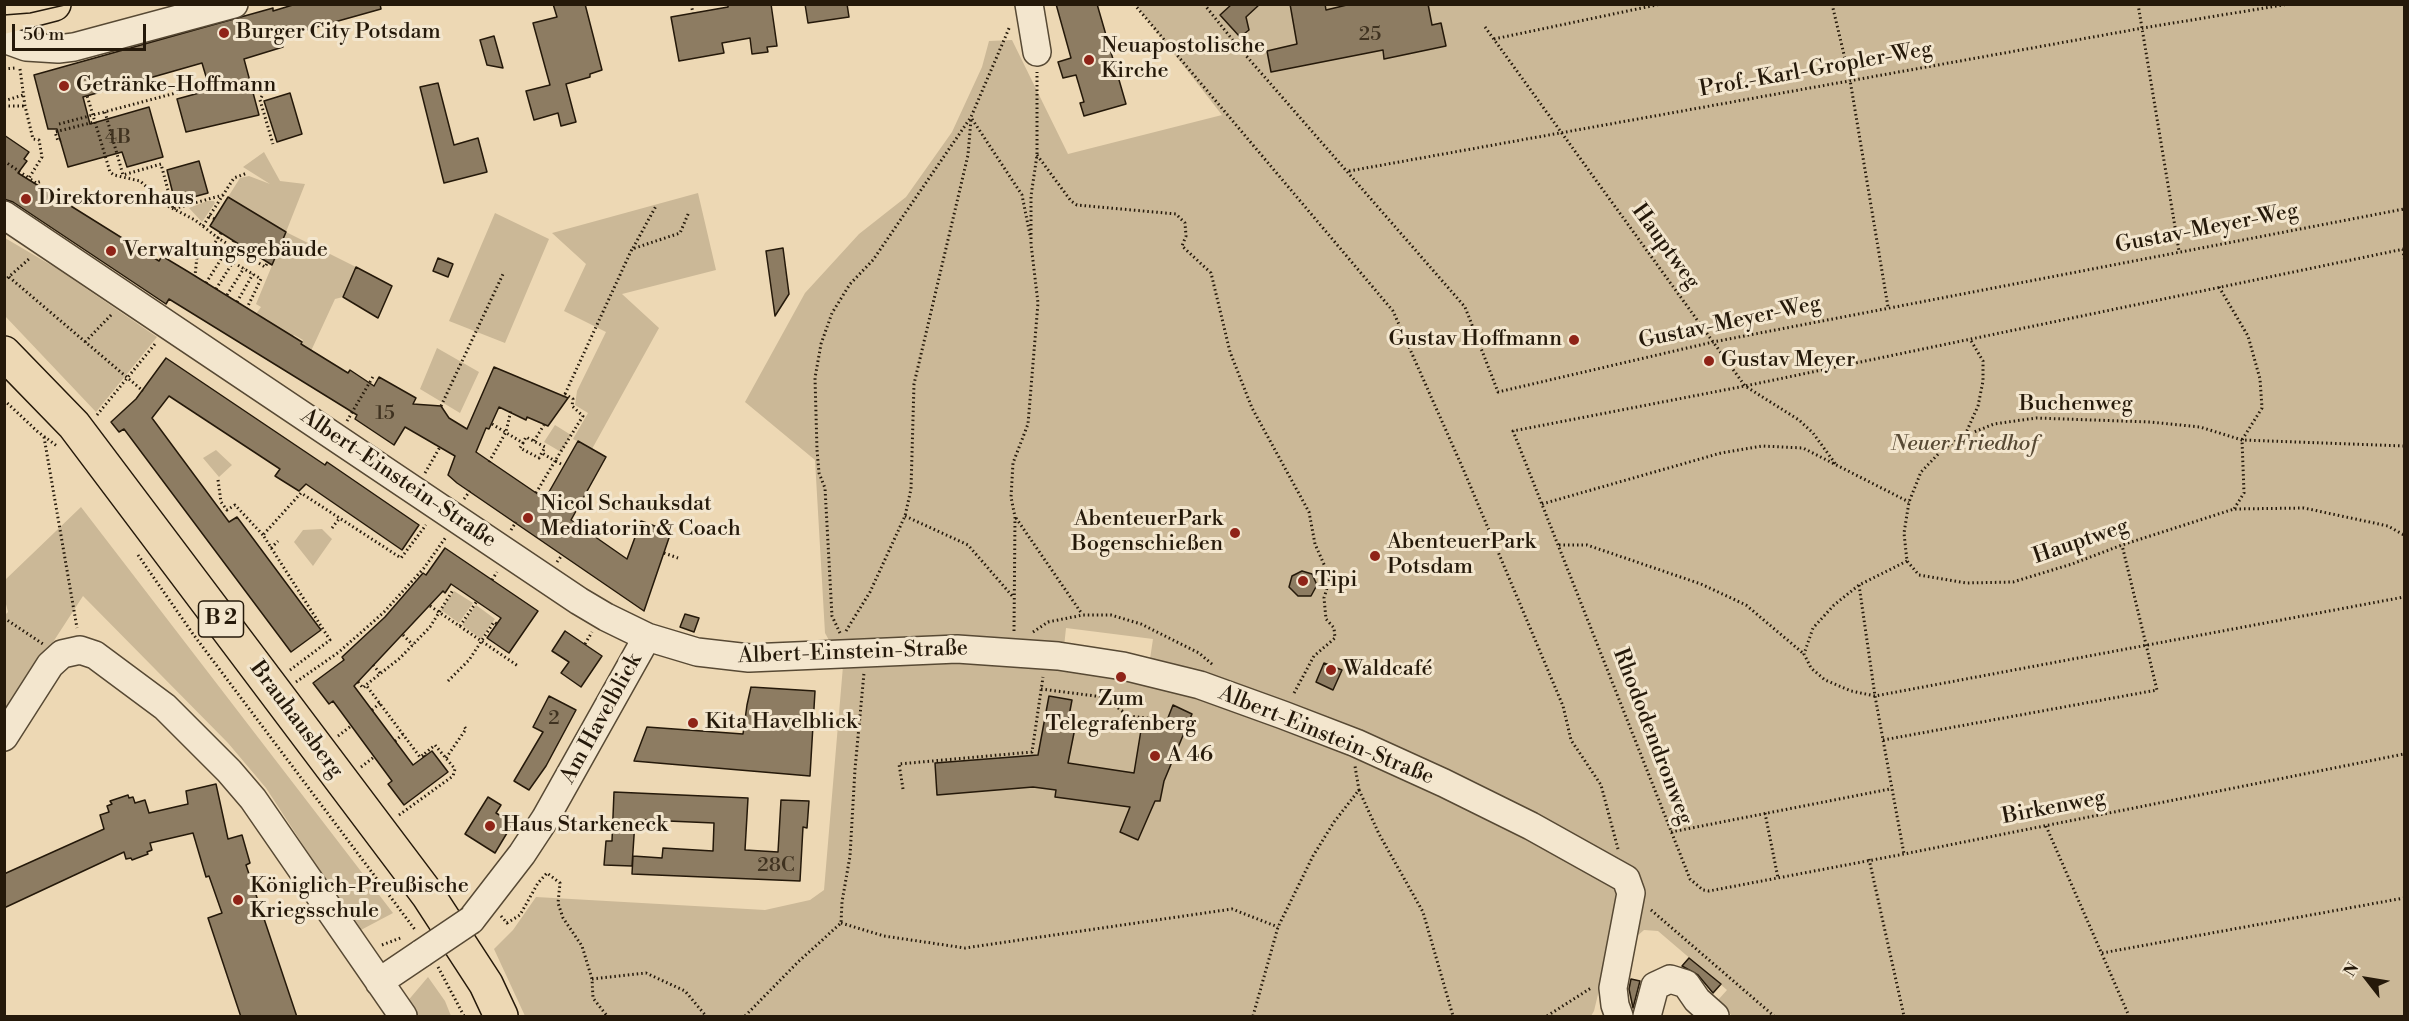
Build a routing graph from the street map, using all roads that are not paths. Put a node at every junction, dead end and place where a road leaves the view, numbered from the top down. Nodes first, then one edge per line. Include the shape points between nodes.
1 (54, 4) edge
2 (234, 4) edge
3 (1029, 4) edge
4 (4, 17) edge
5 (4, 39) edge
6 (1037, 52) road end
7 (4, 215) edge
8 (4, 353) edge
9 (647, 637) junction
10 (4, 737) edge
11 (379, 982) junction
12 (1614, 1001) edge
13 (403, 1017) edge
14 (501, 1017) edge
15 (1647, 1017) edge
16 (1715, 1017) edge

1 - 4 main road
2 - 5 street via 74,47 26,47
3 - 6 street
7 - 9 street, Albert-Einstein-Straße via 592,609
8 - 14 main road, Brauhausberg / B 2 via 74,425 270,684 366,839 441,912 486,984
9 - 11 street, Am Havelblick, bridge via 545,819 471,920 422,945
9 - 12 street, Albert-Einstein-Straße via 697,652 749,658 957,649 1069,657 1163,675 1283,715 1444,783 1531,826 1629,886
10 - 11 street via 50,665 62,654 80,650 94,655 165,707 229,771 253,799
11 - 13 street
15 - 16 street via 1655,986 1670,979 1686,984

